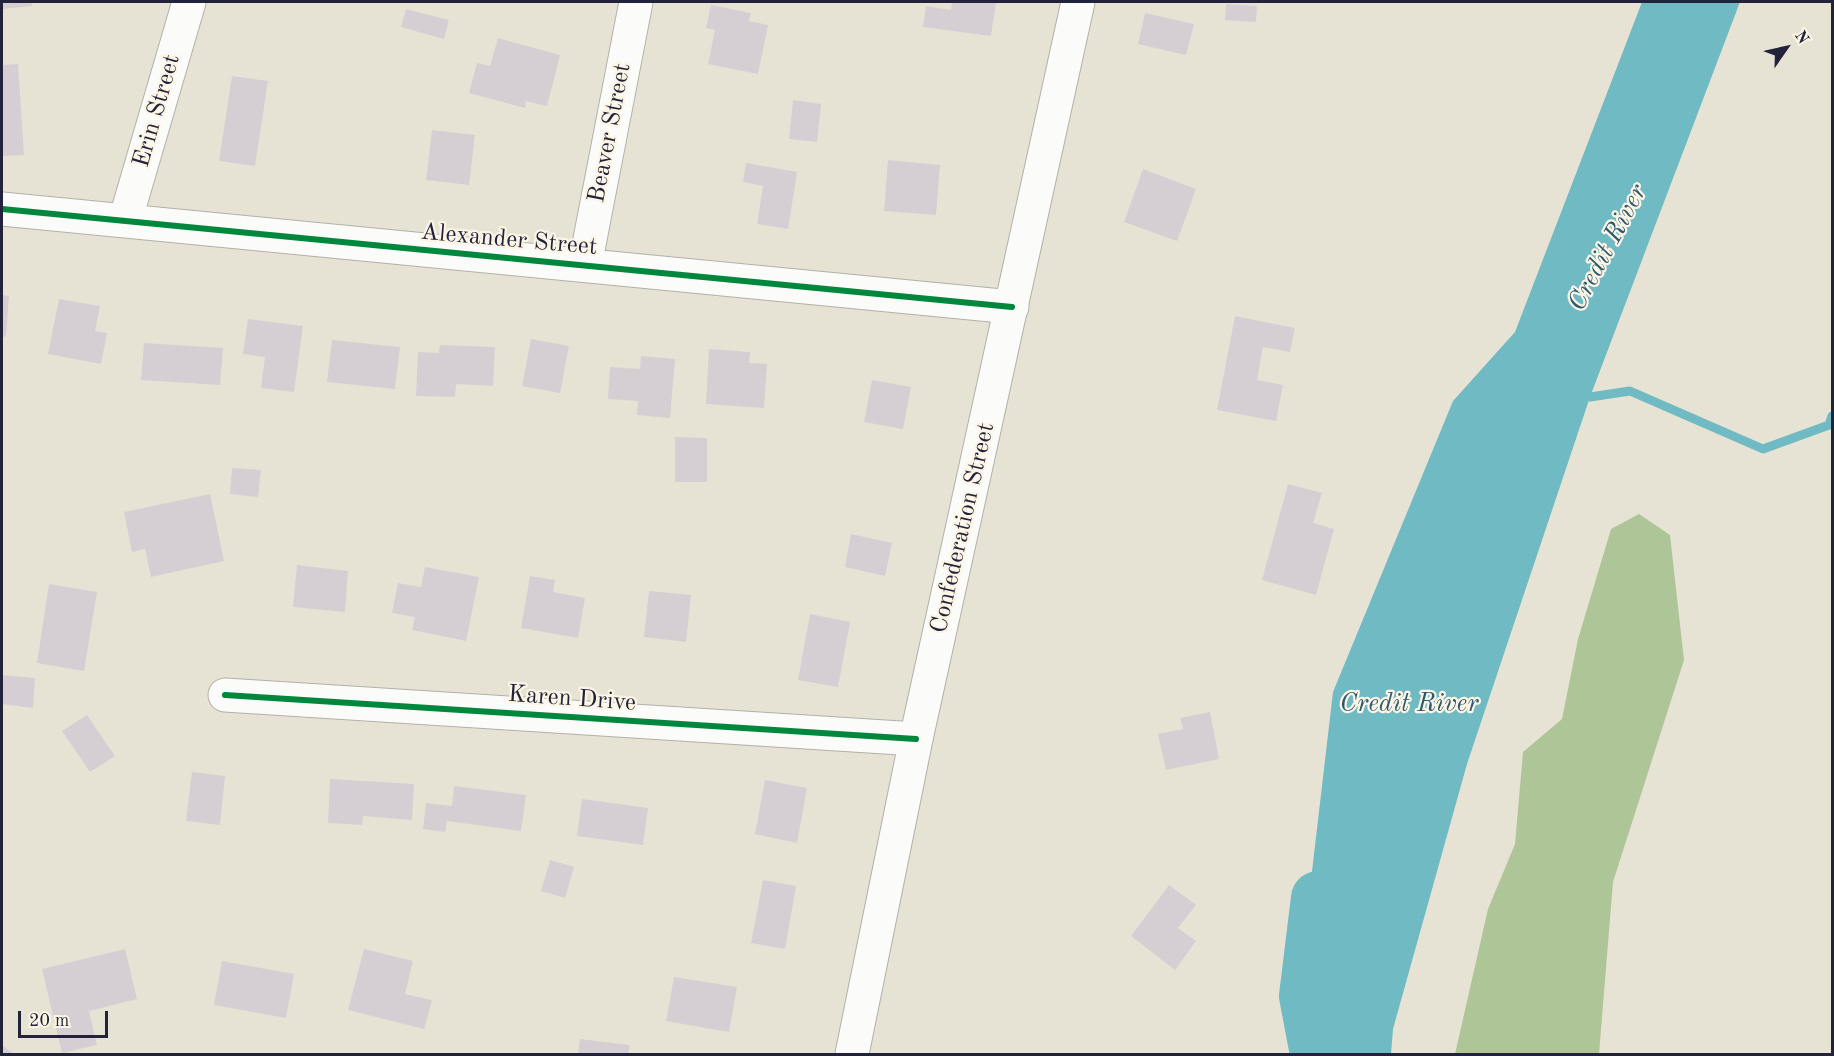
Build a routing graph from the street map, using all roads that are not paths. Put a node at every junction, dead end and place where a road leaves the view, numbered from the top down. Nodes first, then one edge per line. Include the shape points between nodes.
1 (189, 2) edge
2 (636, 2) edge
3 (1078, 2) edge
4 (2, 209) edge
5 (125, 221) junction
6 (585, 265) junction
7 (1012, 307) junction
8 (225, 695) dead end
9 (916, 739) junction
10 (852, 1054) edge

1 - 5 street, Erin Street
2 - 6 street, Beaver Street
3 - 7 street, Confederation Street
4 - 5 street, Alexander Street
5 - 6 street, Alexander Street
6 - 7 street, Alexander Street
7 - 9 street, Confederation Street
8 - 9 street, Karen Drive
9 - 10 street, Confederation Street

